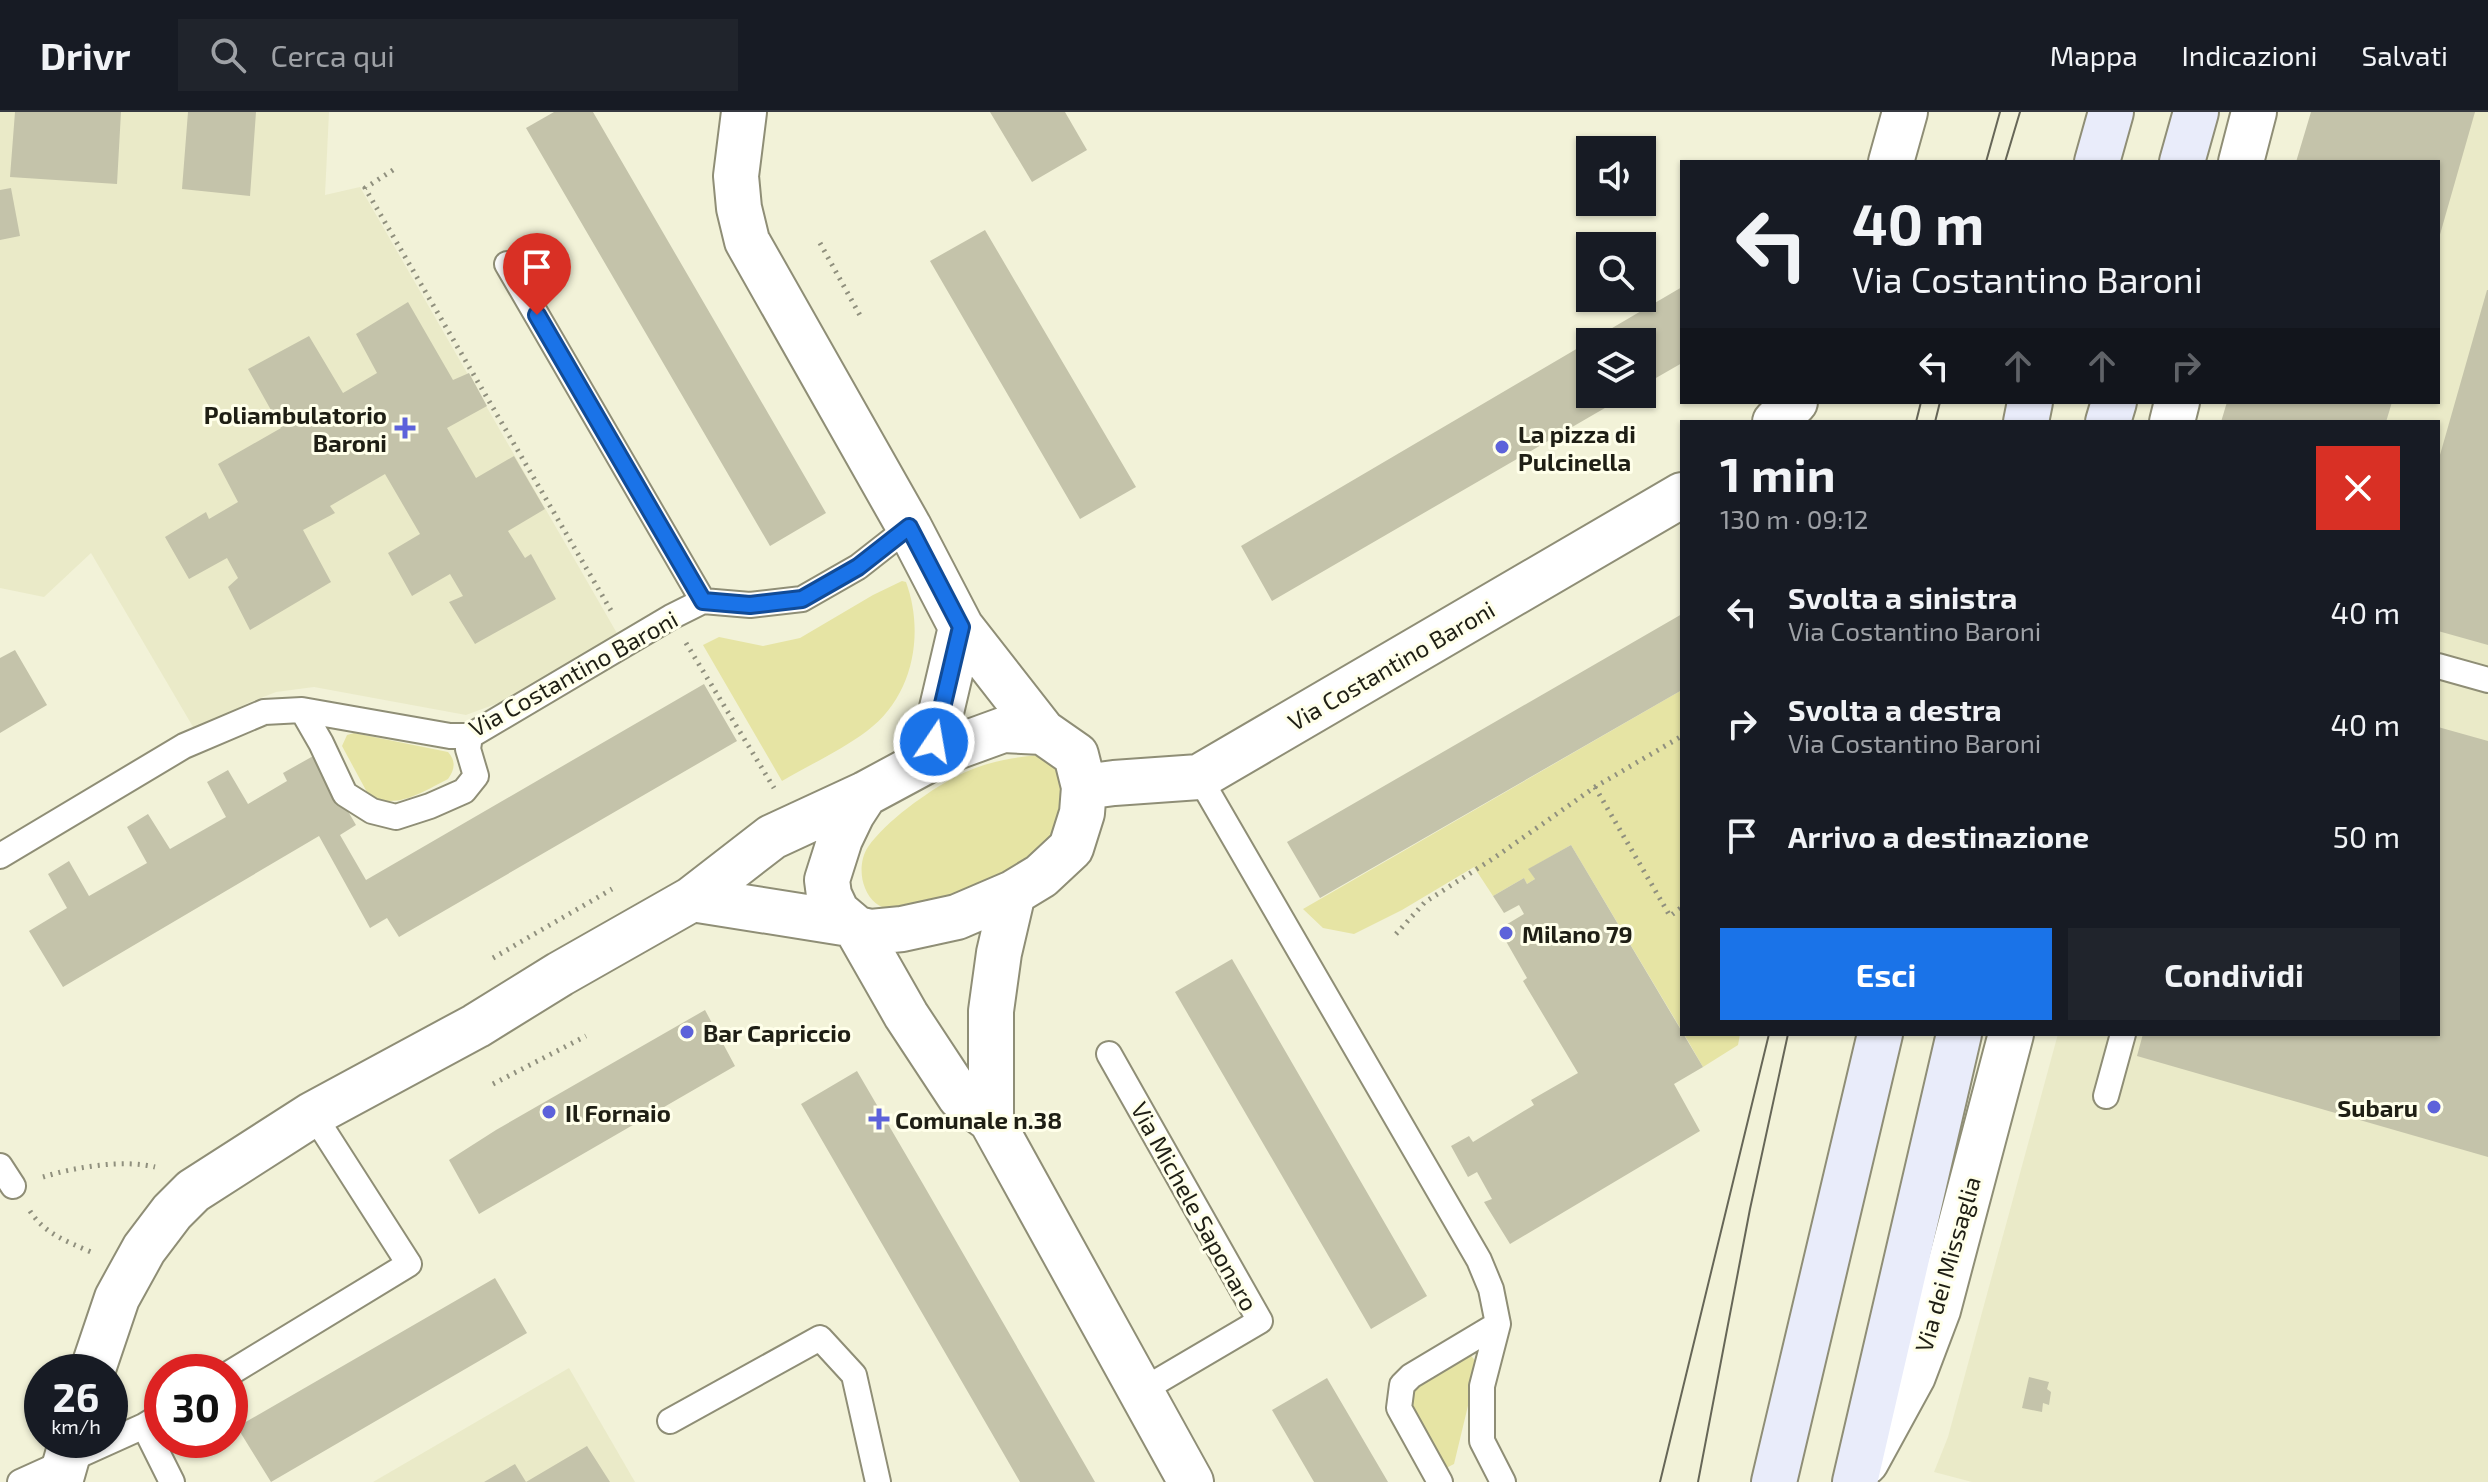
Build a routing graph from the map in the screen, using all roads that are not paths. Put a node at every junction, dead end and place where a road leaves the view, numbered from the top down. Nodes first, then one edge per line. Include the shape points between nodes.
1 (744, 112) edge
2 (1905, 112) edge
3 (2111, 112) edge
4 (2196, 112) edge
5 (2254, 112) edge
6 (1892, 160) edge
7 (2098, 160) edge
8 (2183, 160) edge
9 (2242, 160) edge
10 (507, 264) dead end
11 (1793, 404) edge
12 (1777, 420) edge
13 (1680, 496) edge
14 (909, 527) junction
15 (703, 601) junction
16 (961, 627) junction
17 (2440, 667) edge
18 (2488, 680) edge
19 (302, 710) junction
20 (1043, 732) junction
21 (470, 736) junction
22 (930, 759) junction
23 (1199, 777) junction
24 (1084, 787) junction
25 (865, 794) junction
26 (0, 856) edge
27 (1013, 893) junction
28 (692, 899) junction
29 (854, 926) junction
30 (1880, 1036) edge
31 (1959, 1036) edge
32 (2010, 1036) edge
33 (2122, 1036) edge
34 (1109, 1054) dead end
35 (2106, 1096) dead end
36 (313, 1114) junction
37 (991, 1120) junction
38 (1498, 1324) junction
39 (98, 1354) edge
40 (248, 1362) edge
41 (1141, 1391) junction
42 (670, 1421) dead end
43 (144, 1424) edge
44 (165, 1458) edge
45 (66, 1461) edge
46 (1501, 1481) edge
47 (20, 1482) edge
48 (172, 1482) edge
49 (878, 1482) edge
50 (1191, 1482) edge
51 (1440, 1482) edge
52 (1774, 1482) edge
53 (1855, 1482) edge

1 - 14 street via 736,176 747,241
2 - 6 street
3 - 7 main road
4 - 8 main road
5 - 9 street
10 - 15 lane, Via Costantino Baroni
11 - 12 street
13 - 23 street, Via Costantino Baroni
14 - 15 lane, Via Costantino Baroni via 858,567 802,599 750,605
14 - 16 street
15 - 21 lane, Via Costantino Baroni
16 - 20 street
16 - 22 street
17 - 18 lane
19 - 21 lane, Via Costantino Baroni
19 - 21 lane via 345,794 372,811 396,817 464,791 476,776
19 - 26 lane, Via Costantino Baroni via 264,712 184,746
20 - 22 street via 1003,730
20 - 24 street via 1076,755
22 - 25 street
23 - 24 street, Via Costantino Baroni
23 - 38 lane via 1479,1260
24 - 27 street via 1071,848
25 - 28 street via 772,837
25 - 29 street via 840,839 827,880 837,912
27 - 29 street via 957,917 902,929 871,932
27 - 37 street via 991,1011
28 - 29 street
28 - 36 street
29 - 37 street via 960,1097
30 - 52 main road
31 - 53 main road, Via dei Missaglia
32 - 53 street, Via dei Missaglia via 1938,1310 1913,1376
33 - 35 lane
34 - 41 lane, Via Michele Saponaro via 1260,1321
36 - 39 street via 193,1191 172,1212 117,1298
36 - 40 lane via 409,1264
37 - 41 street
38 - 46 lane via 1482,1386 1482,1441
38 - 51 lane via 1402,1385 1399,1408
41 - 50 street
42 - 49 lane via 820,1338 854,1375
43 - 45 lane
44 - 48 lane
45 - 47 lane

